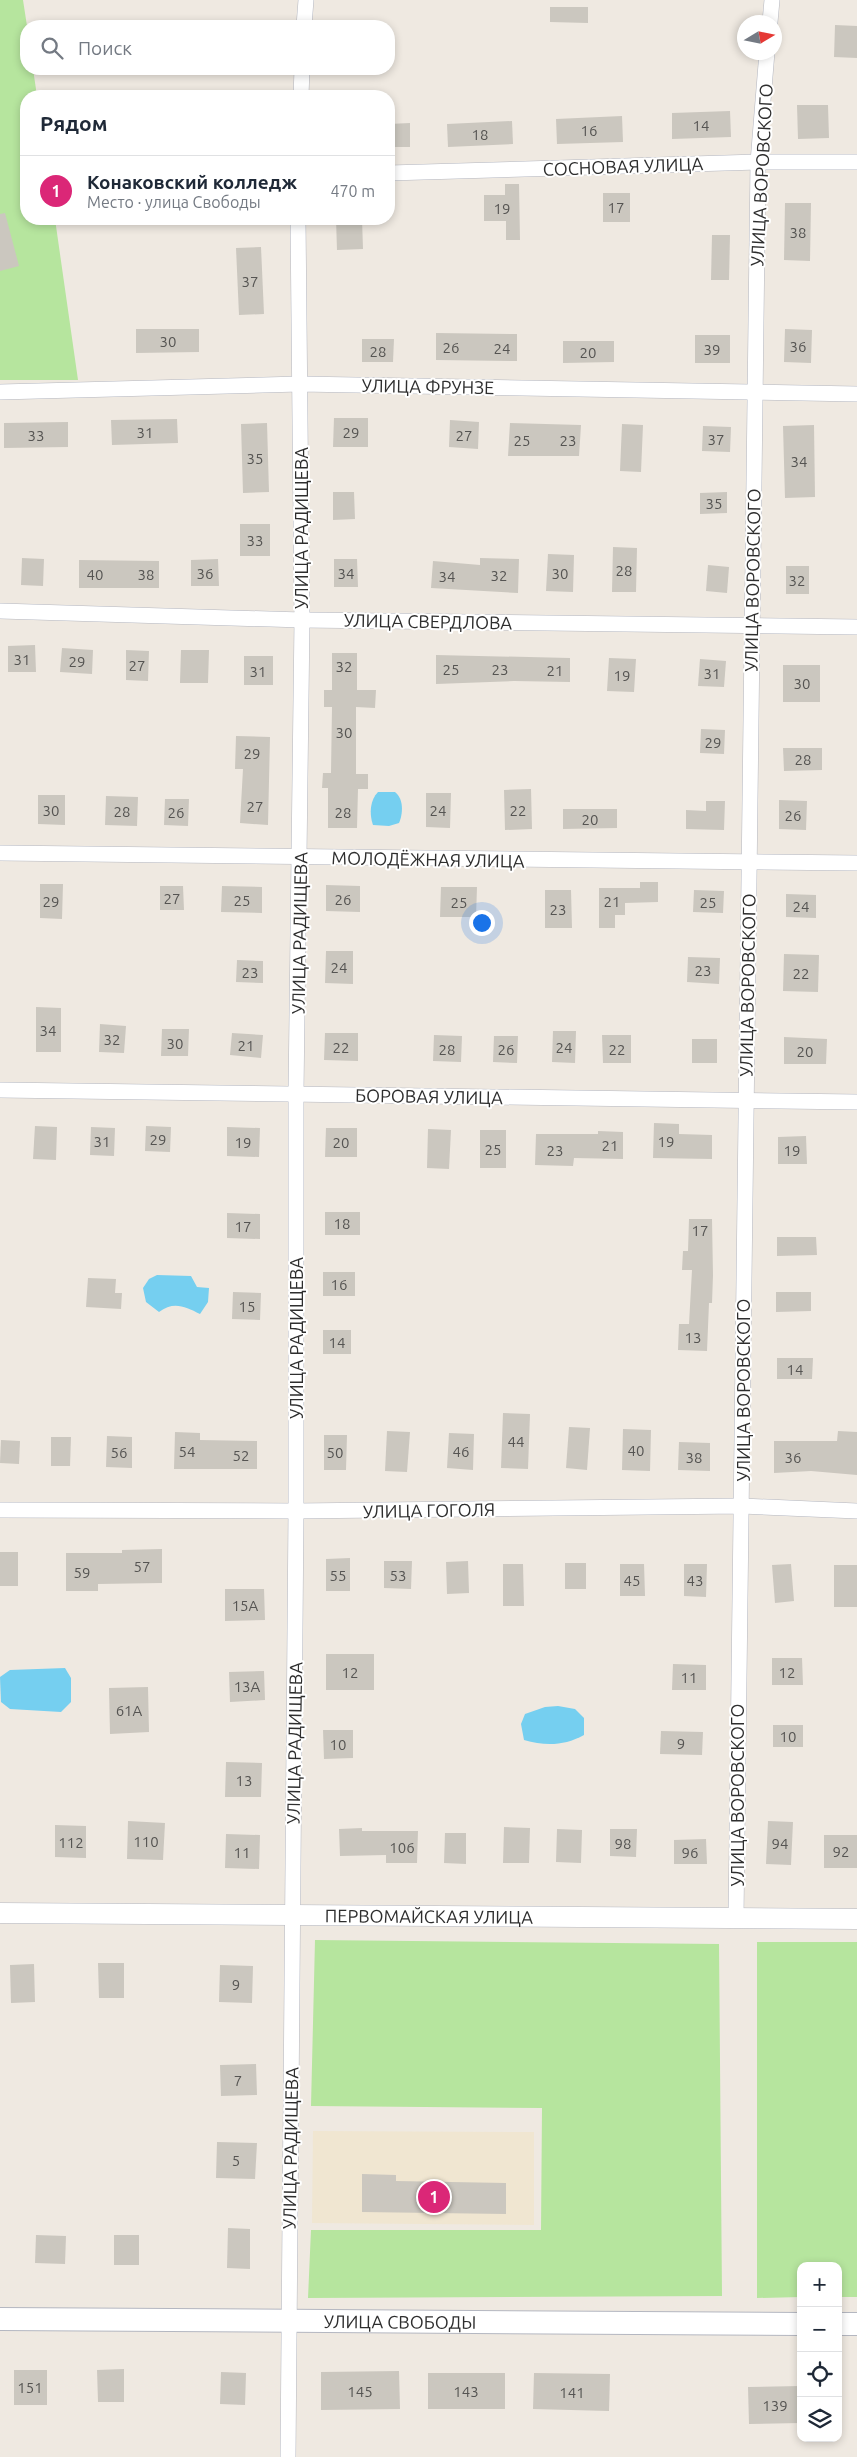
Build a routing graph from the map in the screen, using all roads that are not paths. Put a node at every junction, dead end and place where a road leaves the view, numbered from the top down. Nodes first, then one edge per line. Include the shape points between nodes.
1 (306, 0) edge
2 (772, 0) edge
3 (771, 15) edge
4 (304, 20) edge
5 (766, 60) edge
6 (302, 75) edge
7 (301, 90) edge
8 (758, 162) junction
9 (857, 162) edge
10 (395, 173) edge
11 (298, 225) edge
12 (300, 384) junction
13 (0, 392) edge
14 (755, 392) junction
15 (857, 394) edge
16 (0, 611) edge
17 (302, 620) junction
18 (752, 625) junction
19 (857, 627) edge
20 (0, 853) edge
21 (300, 857) junction
22 (748, 862) junction
23 (857, 863) edge
24 (0, 1090) edge
25 (296, 1093) junction
26 (745, 1101) junction
27 (857, 1102) edge
28 (742, 1506) junction
29 (0, 1510) edge
30 (296, 1511) junction
31 (857, 1511) edge
32 (0, 1913) edge
33 (293, 1916) junction
34 (736, 1918) junction
35 (857, 1919) edge
36 (0, 2319) edge
37 (288, 2321) junction
38 (797, 2324) edge
39 (842, 2324) edge
40 (857, 2324) edge
41 (288, 2457) edge

1 - 4 street
2 - 3 street
5 - 8 street, УЛИЦА ВОРОВСКОГО
6 - 7 street
8 - 9 street, СОСНОВАЯ УЛИЦА
8 - 10 street, СОСНОВАЯ УЛИЦА
8 - 14 street, УЛИЦА ВОРОВСКОГО
11 - 12 street, УЛИЦА РАДИЩЕВА
12 - 13 street, УЛИЦА ФРУНЗЕ
12 - 14 street, УЛИЦА ФРУНЗЕ
12 - 17 street, УЛИЦА РАДИЩЕВА
14 - 15 street, УЛИЦА ФРУНЗЕ
14 - 18 street, УЛИЦА ВОРОВСКОГО
16 - 17 street, УЛИЦА СВЕРДЛОВА
17 - 18 street, УЛИЦА СВЕРДЛОВА
17 - 21 street, УЛИЦА РАДИЩЕВА
18 - 19 street, УЛИЦА СВЕРДЛОВА
18 - 22 street, УЛИЦА ВОРОВСКОГО
20 - 21 street, МОЛОДЁЖНАЯ УЛИЦА
21 - 22 street, МОЛОДЁЖНАЯ УЛИЦА
21 - 25 street, УЛИЦА РАДИЩЕВА
22 - 23 street, МОЛОДЁЖНАЯ УЛИЦА
22 - 26 street, УЛИЦА ВОРОВСКОГО
24 - 25 street, БОРОВАЯ УЛИЦА
25 - 26 street, БОРОВАЯ УЛИЦА
25 - 30 street, УЛИЦА РАДИЩЕВА
26 - 27 street, БОРОВАЯ УЛИЦА
26 - 28 street, УЛИЦА ВОРОВСКОГО
28 - 30 street, УЛИЦА ГОГОЛЯ
28 - 31 street, УЛИЦА ГОГОЛЯ
28 - 34 street, УЛИЦА ВОРОВСКОГО
29 - 30 street, УЛИЦА ГОГОЛЯ
30 - 33 street, УЛИЦА РАДИЩЕВА
32 - 33 street, ПЕРВОМАЙСКАЯ УЛИЦА
33 - 34 street, ПЕРВОМАЙСКАЯ УЛИЦА
33 - 37 street, УЛИЦА РАДИЩЕВА
34 - 35 street, ПЕРВОМАЙСКАЯ УЛИЦА
36 - 37 main road, УЛИЦА СВОБОДЫ
37 - 38 main road, УЛИЦА СВОБОДЫ
37 - 41 street, УЛИЦА РАДИЩЕВА
39 - 40 main road

